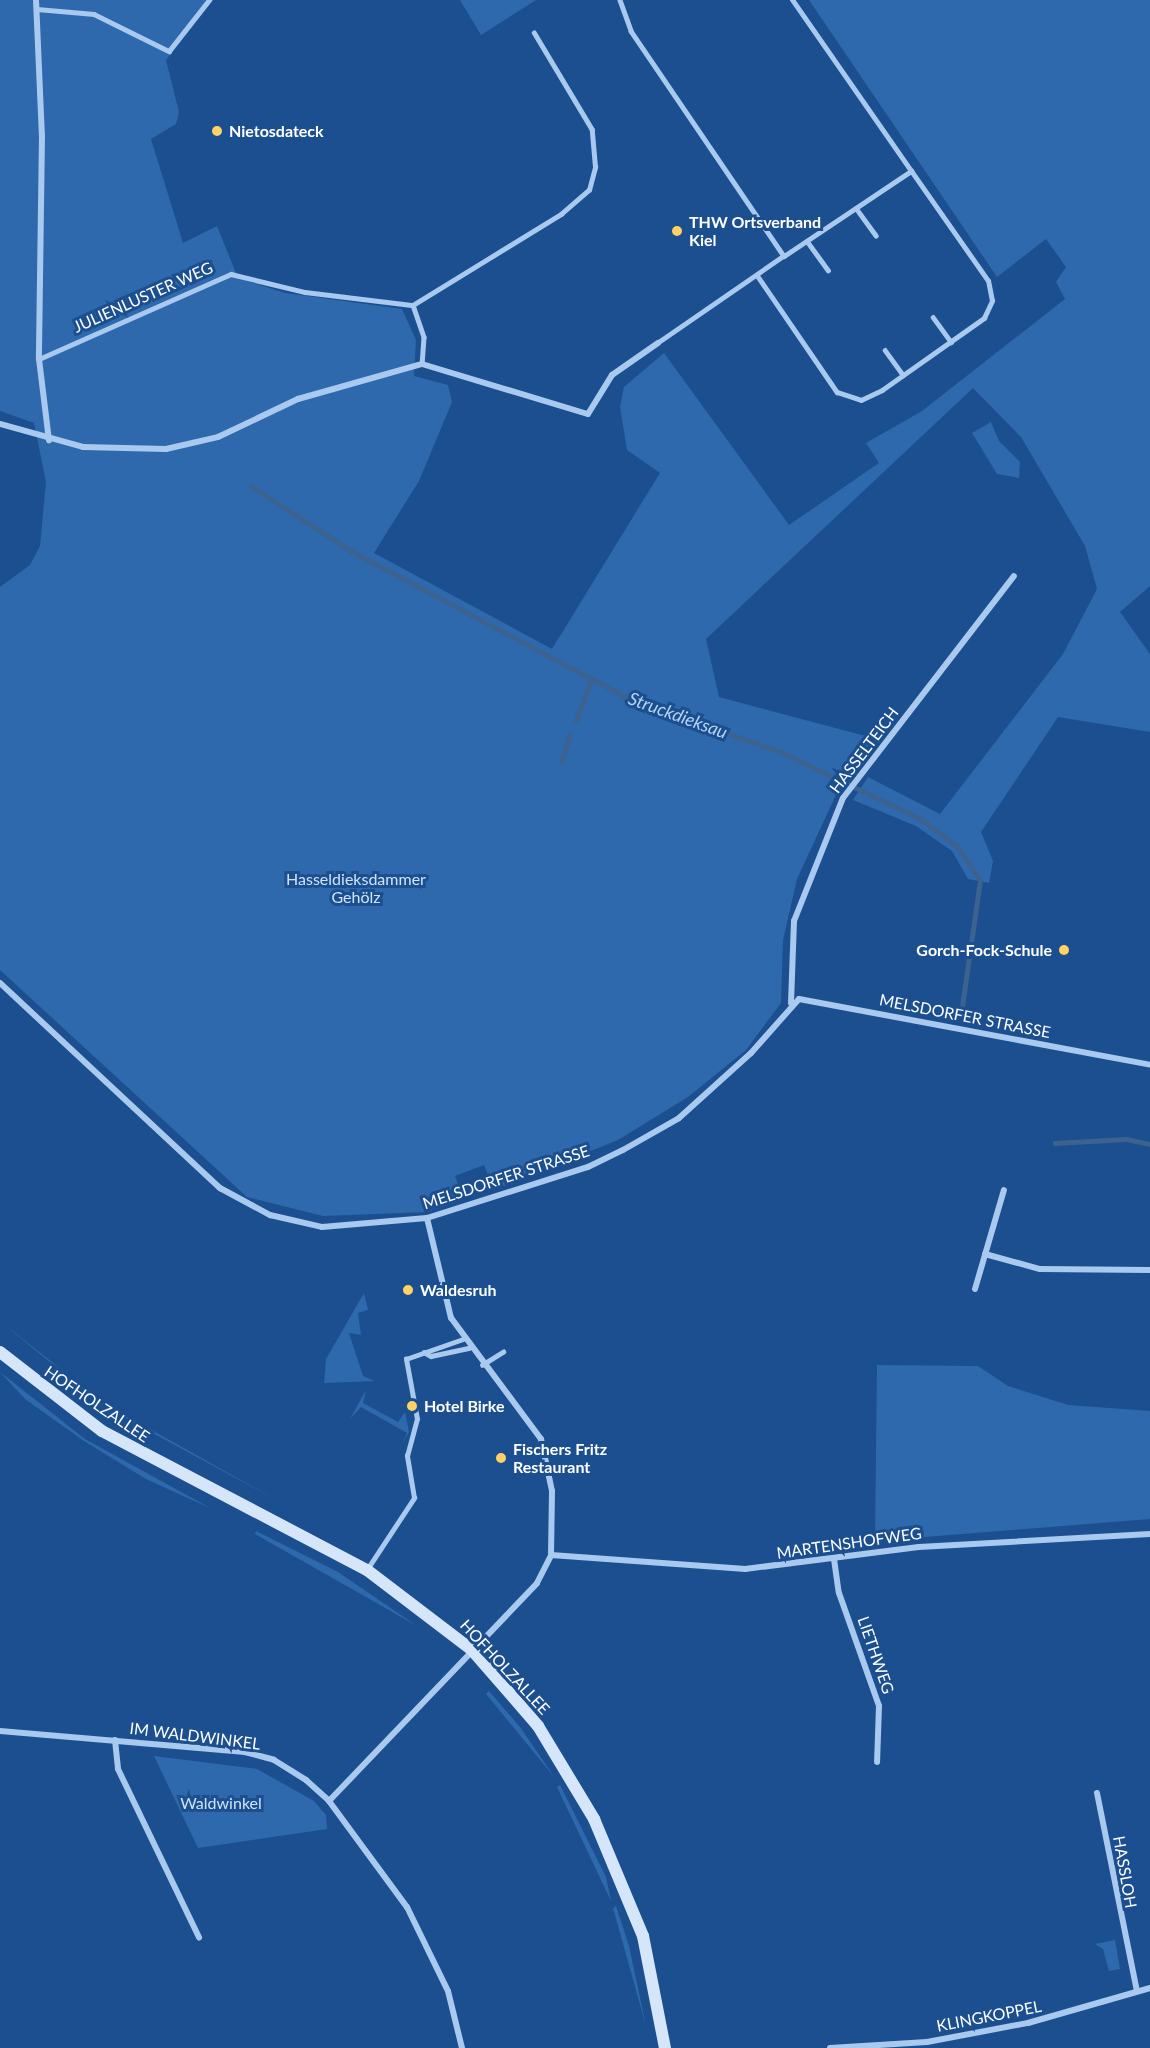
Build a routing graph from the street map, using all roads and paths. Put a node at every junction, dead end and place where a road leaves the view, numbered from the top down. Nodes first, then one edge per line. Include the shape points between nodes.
1 (36, 0) edge
2 (209, 0) edge
3 (620, 0) edge
4 (792, 0) edge
5 (37, 9) junction
6 (534, 33) dead end
7 (911, 171) junction
8 (856, 208) junction
9 (876, 236) dead end
10 (807, 241) junction
11 (784, 256) junction
12 (828, 270) dead end
13 (757, 274) junction
14 (413, 305) junction
15 (933, 317) dead end
16 (951, 342) junction
17 (658, 343) joint
18 (885, 350) dead end
19 (39, 359) junction
20 (422, 364) junction
21 (903, 375) junction
22 (0, 424) edge
23 (49, 440) junction
24 (1014, 576) dead end
25 (0, 983) edge
26 (791, 1003) junction
27 (1150, 1065) edge
28 (1004, 1190) dead end
29 (427, 1218) junction
30 (985, 1254) junction
31 (1150, 1270) edge
32 (975, 1289) dead end
33 (463, 1340) junction
34 (469, 1348) junction
35 (0, 1352) edge
36 (424, 1352) junction
37 (503, 1352) dead end
38 (482, 1365) junction
39 (1150, 1534) edge
40 (551, 1556) junction
41 (834, 1559) junction
42 (367, 1570) junction
43 (472, 1650) junction
44 (0, 1731) edge
45 (115, 1740) junction
46 (877, 1762) dead end
47 (1097, 1793) dead end
48 (329, 1801) junction
49 (200, 1937) dead end
50 (1150, 1988) edge
51 (1137, 1991) junction
52 (462, 2048) edge
53 (665, 2048) edge
54 (830, 2048) edge

1 - 5 street
2 - 5 lane via 169,51 94,14
3 - 11 lane via 631,31
4 - 7 lane
5 - 19 street
6 - 14 lane via 592,130 595,166 589,190 561,214
7 - 8 lane
7 - 16 lane via 991,291 984,318
8 - 9 lane
8 - 10 lane
10 - 11 lane
10 - 12 lane
11 - 13 lane
13 - 17 lane
13 - 21 lane via 826,380 845,397 867,399
14 - 19 lane, JULIENLUSTER WEG via 305,292 231,274
14 - 20 lane via 424,337
15 - 16 lane
16 - 21 lane
17 - 20 street via 608,379 588,414
18 - 21 lane
19 - 23 street
20 - 23 street via 298,399 198,444 137,450
22 - 23 street
24 - 26 street, HASSELTEICH via 843,798 794,921
25 - 29 street, MELSDORFER STRASSE via 199,1170 244,1203 322,1227
26 - 27 street, MELSDORFER STRASSE via 807,998
26 - 29 street, MELSDORFER STRASSE via 751,1053 656,1133 588,1167
28 - 30 street
29 - 33 street via 444,1300
30 - 31 street via 1040,1269
30 - 32 street
33 - 34 street
33 - 36 lane
34 - 36 lane via 431,1356
34 - 38 street
35 - 42 street, HOFHOLZALLEE via 60,1402 140,1454
36 - 42 lane via 405,1362 417,1419 407,1456 414,1498
37 - 38 lane
38 - 40 street via 527,1413 541,1439 552,1491
39 - 41 street, MARTENSHOFWEG via 919,1547
40 - 41 street, MARTENSHOFWEG via 745,1569
40 - 43 street via 537,1583
41 - 46 street, LIETHWEG via 839,1593 879,1706
42 - 43 street, HOFHOLZALLEE
43 - 48 street
43 - 53 street, HOFHOLZALLEE via 538,1726 594,1819 646,1946
44 - 45 street, IM WALDWINKEL
45 - 48 street, IM WALDWINKEL via 261,1756 291,1770
45 - 49 street, IM WALDWINKEL via 118,1769
47 - 51 street, HASSLOH
48 - 52 street, IM WALDWINKEL via 421,1931 448,1991
50 - 51 street, KLINGKOPPEL
51 - 54 street, KLINGKOPPEL via 994,2029 927,2042

